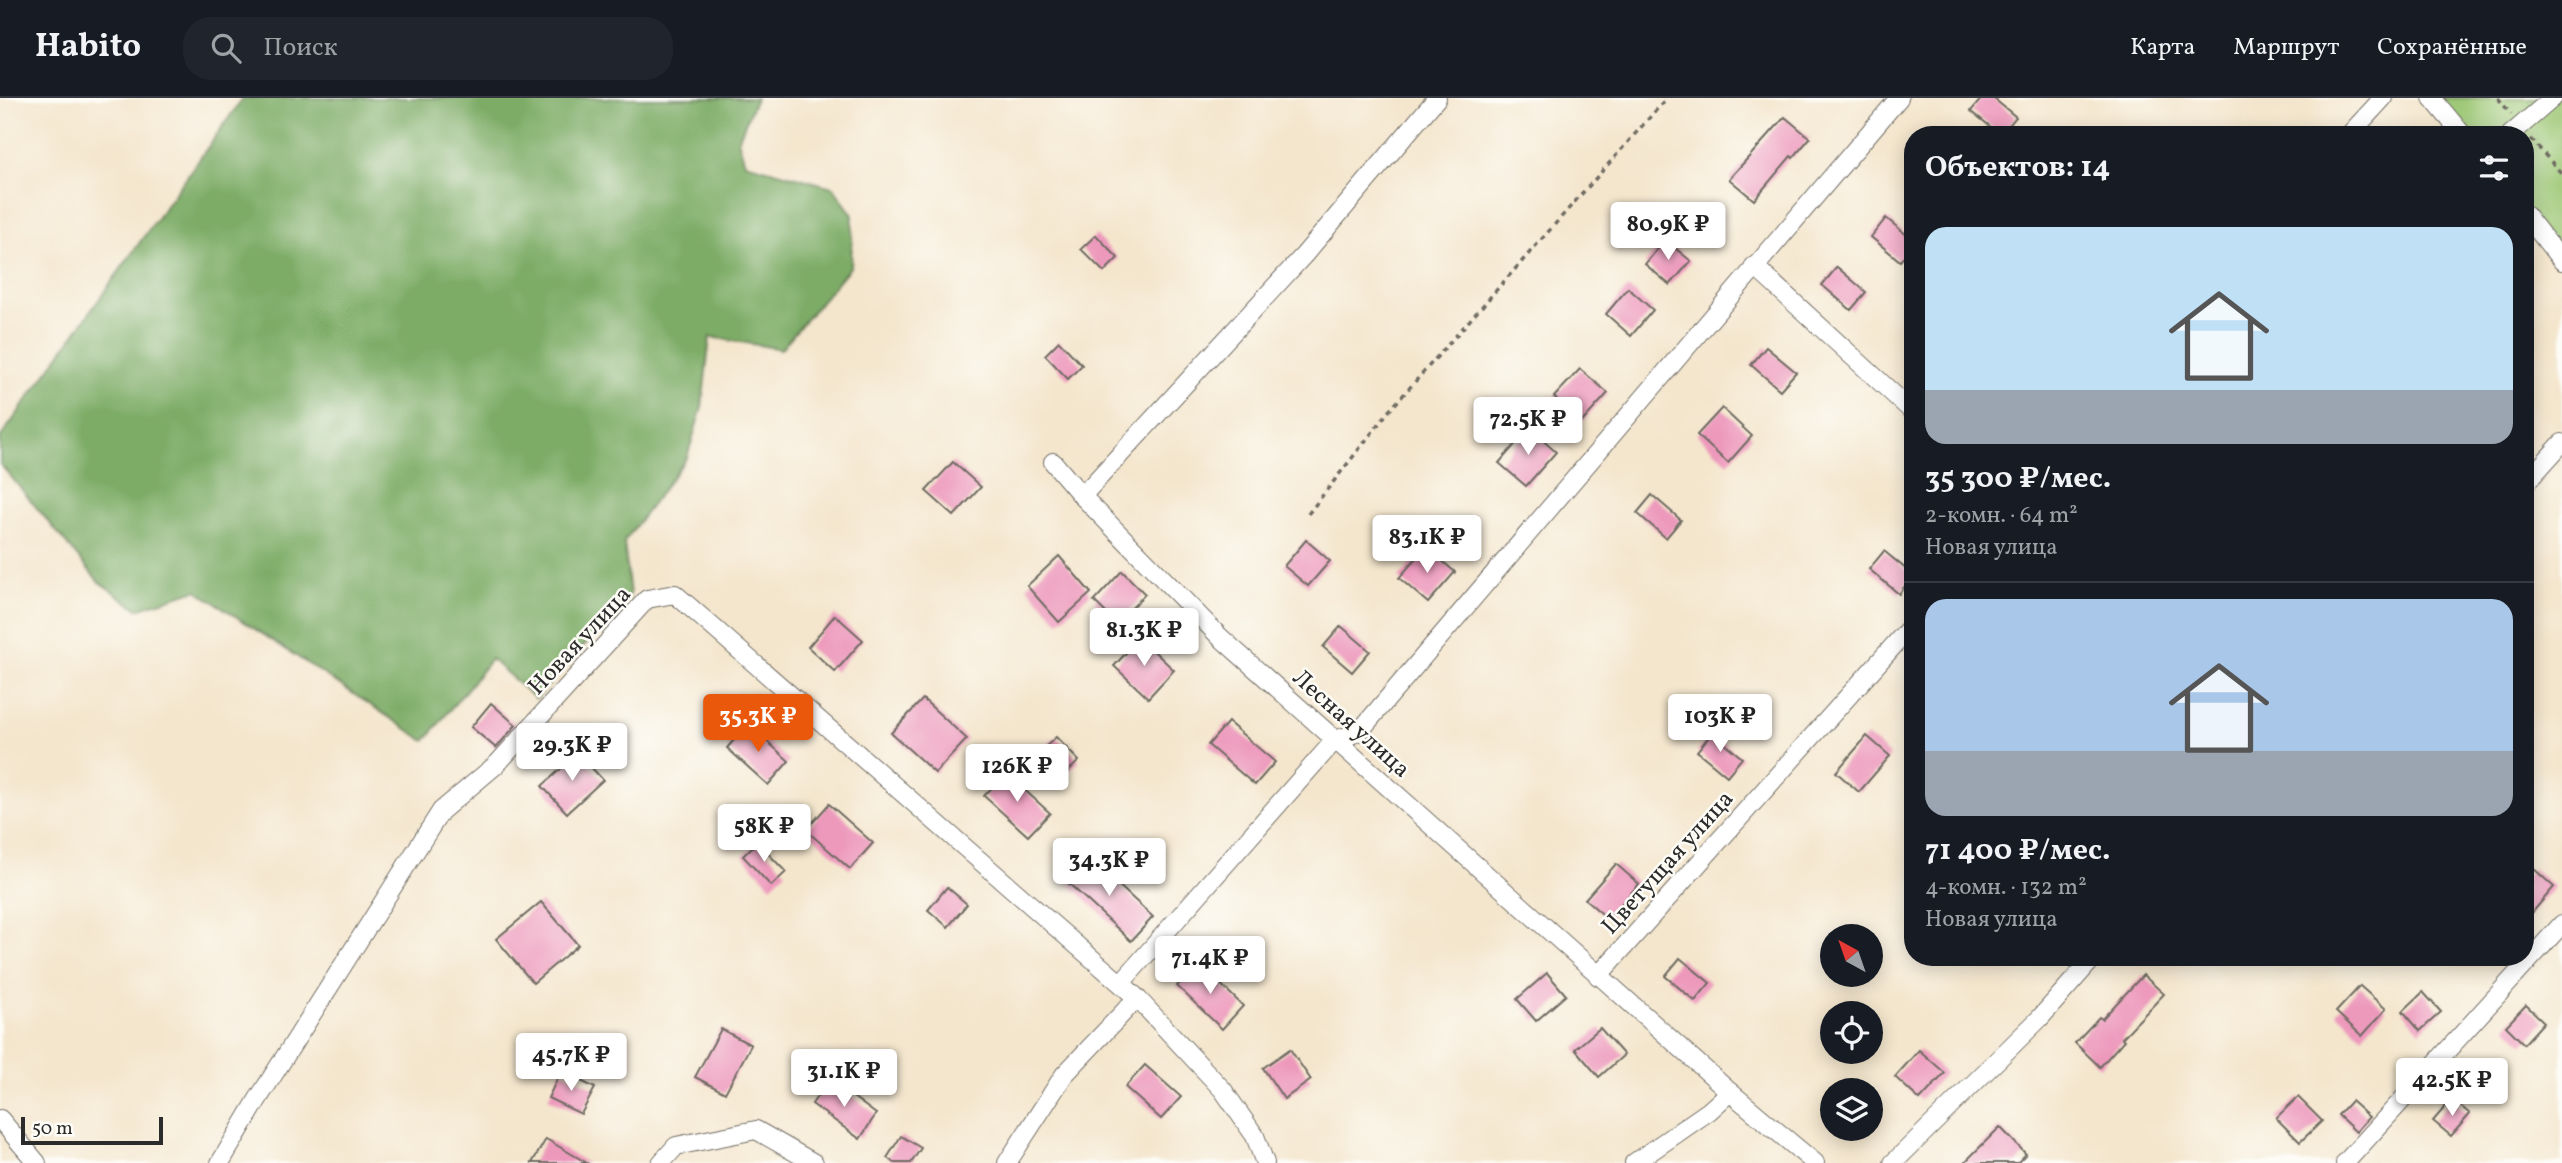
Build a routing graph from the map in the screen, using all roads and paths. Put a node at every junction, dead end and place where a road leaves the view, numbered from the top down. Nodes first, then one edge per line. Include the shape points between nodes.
1 (1437, 98) edge
2 (1667, 98) edge
3 (1899, 98) edge
4 (2383, 98) edge
5 (2432, 98) edge
6 (2553, 98) edge
7 (2357, 126) edge
8 (2455, 126) edge
9 (2520, 126) edge
10 (2534, 225) edge
11 (2562, 261) edge
12 (1754, 266) junction
13 (1904, 404) edge
14 (2562, 443) edge
15 (1053, 462) dead end
16 (2534, 474) edge
17 (1082, 496) junction
18 (1308, 514) dead end
19 (1904, 634) edge
20 (1335, 740) junction
21 (2562, 924) edge
22 (2534, 955) edge
23 (2086, 966) edge
24 (2524, 966) edge
25 (1598, 976) junction
26 (1121, 984) junction
27 (1137, 998) junction
28 (1730, 1092) junction
29 (0, 1119) edge
30 (37, 1163) edge
31 (220, 1163) edge
32 (662, 1163) edge
33 (814, 1163) edge
34 (1007, 1163) edge
35 (1265, 1163) edge
36 (1634, 1163) edge
37 (1815, 1163) edge
38 (1893, 1163) edge
39 (2345, 1163) edge

1 - 17 street via 1304,255
2 - 18 path via 1389,411
3 - 12 street
4 - 7 street
5 - 8 street
6 - 9 street
10 - 11 street
12 - 13 street
12 - 20 street via 1359,732
14 - 16 street
15 - 17 street, Лесная улица
17 - 20 street, Лесная улица via 1220,638
19 - 25 street, Цветущая улица
20 - 25 street, Лесная улица
20 - 26 street
21 - 22 street
23 - 38 street
24 - 39 street
25 - 28 street, Лесная улица
26 - 27 street
26 - 31 street, Новая улица via 675,594 647,599 497,764 441,811
27 - 34 street via 1064,1075
27 - 35 street via 1223,1090 1255,1136
28 - 36 street
28 - 37 street, Лесная улица
29 - 30 street
32 - 33 street via 676,1146 757,1130

